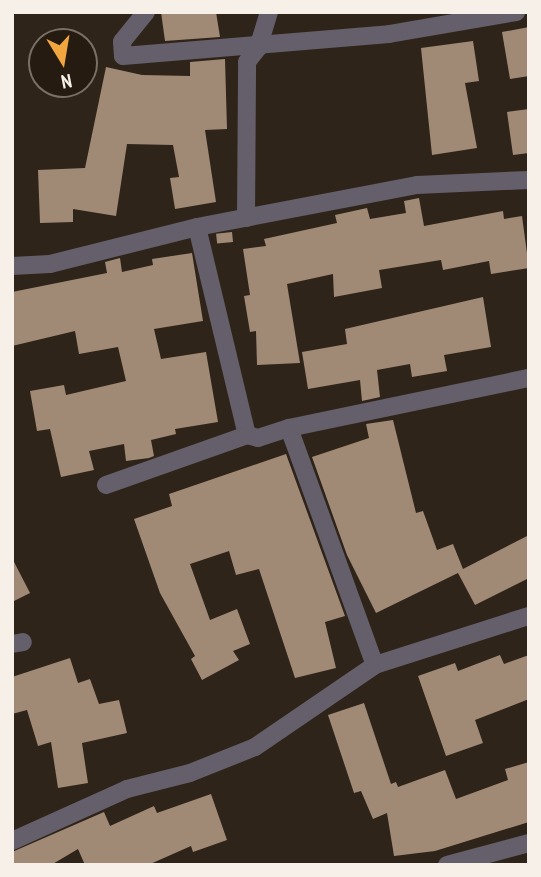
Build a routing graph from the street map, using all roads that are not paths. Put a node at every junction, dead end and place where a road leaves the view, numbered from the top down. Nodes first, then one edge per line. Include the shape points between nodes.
1 (146, 12) edge
2 (269, 12) edge
3 (516, 12) edge
4 (258, 48) junction
5 (529, 180) edge
6 (246, 218) junction
7 (197, 227) junction
8 (12, 266) edge
9 (529, 378) edge
10 (289, 428) junction
11 (247, 435) junction
12 (106, 485) dead end
13 (529, 616) edge
14 (376, 665) junction
15 (12, 841) edge
16 (529, 843) edge
17 (447, 865) edge

1 - 4 street via 122,42 123,56
2 - 4 street
3 - 4 street via 389,34
4 - 6 street via 247,62
5 - 6 street via 418,185
6 - 7 street
7 - 8 street via 50,264
7 - 11 street
9 - 10 street
10 - 11 street via 258,438
10 - 14 street
11 - 12 street
13 - 14 street
14 - 15 street via 255,747 190,774 127,789
16 - 17 street

